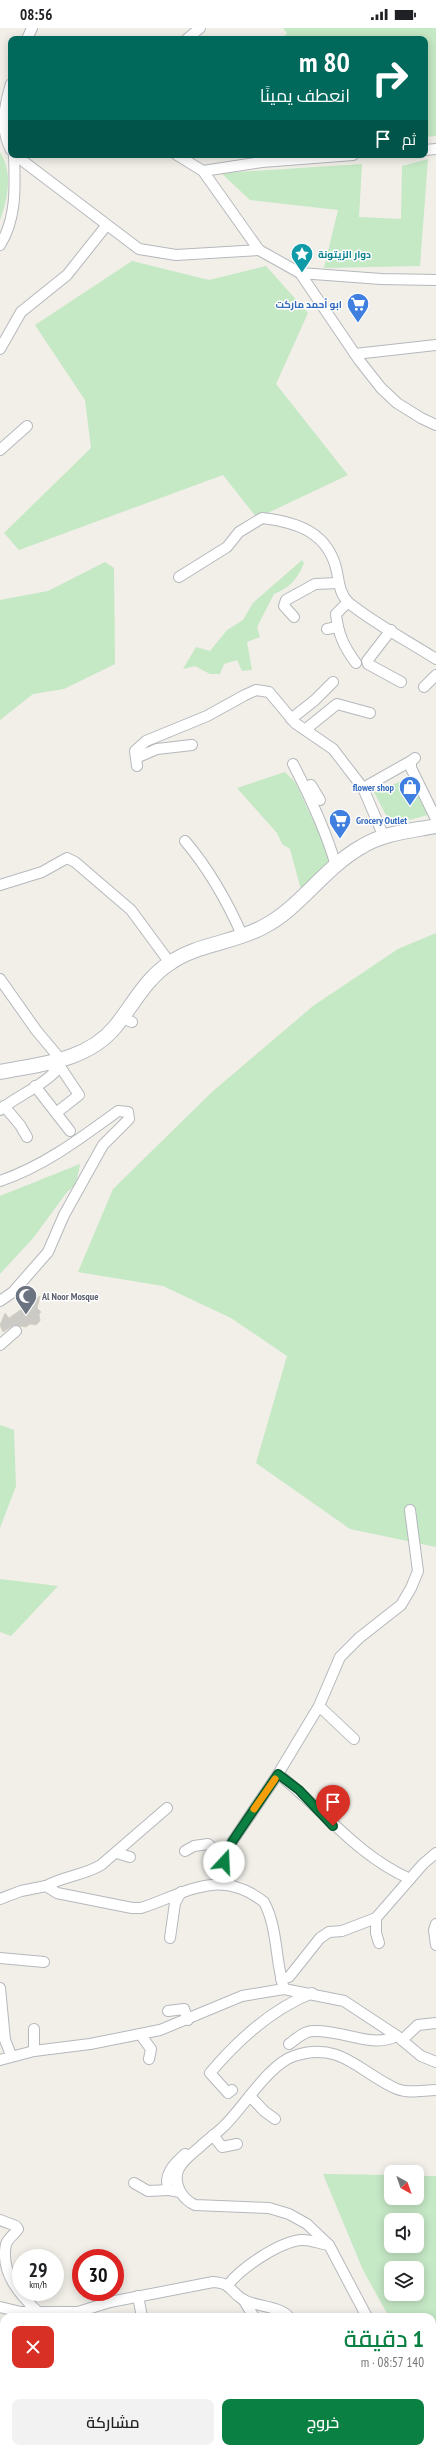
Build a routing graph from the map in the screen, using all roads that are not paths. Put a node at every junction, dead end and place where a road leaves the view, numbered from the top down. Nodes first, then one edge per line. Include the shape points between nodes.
1 (200, 28) edge
2 (191, 36) edge
3 (8, 96) edge
4 (7, 132) edge
5 (8, 146) edge
6 (14, 158) edge
7 (18, 158) edge
8 (182, 158) edge
9 (314, 158) edge
10 (203, 171) junction
11 (106, 226) junction
12 (0, 245) edge
13 (259, 250) junction
14 (300, 273) junction
15 (436, 280) edge
16 (436, 345) edge
17 (0, 349) edge
18 (355, 354) junction
19 (436, 424) edge
20 (27, 426) dead end
21 (0, 450) edge
22 (179, 577) dead end
23 (338, 583) junction
24 (348, 602) junction
25 (294, 618) dead end
26 (337, 627) junction
27 (326, 629) dead end
28 (391, 630) junction
29 (436, 659) edge
30 (356, 663) dead end
31 (436, 675) edge
32 (333, 682) dead end
33 (401, 682) dead end
34 (424, 687) dead end
35 (370, 713) dead end
36 (290, 719) junction
37 (306, 729) junction
38 (192, 745) dead end
39 (293, 764) dead end
40 (305, 787) junction
41 (362, 788) junction
42 (320, 800) dead end
43 (436, 819) edge
44 (436, 826) edge
45 (384, 837) junction
46 (185, 841) dead end
47 (336, 866) junction
48 (0, 885) edge
49 (242, 937) junction
50 (170, 963) junction
51 (0, 980) edge
52 (56, 1062) junction
53 (0, 1072) edge
54 (35, 1086) junction
55 (2, 1108) edge
56 (56, 1113) junction
57 (70, 1131) dead end
58 (27, 1137) dead end
59 (0, 1181) edge
60 (0, 1301) edge
61 (16, 1331) dead end
62 (0, 1345) edge
63 (410, 1510) dead end
64 (319, 1706) junction
65 (354, 1739) dead end
66 (278, 1774) junction
67 (167, 1808) dead end
68 (185, 1851) dead end
69 (117, 1853) junction
70 (436, 1853) edge
71 (130, 1857) dead end
72 (224, 1862) junction
73 (410, 1879) junction
74 (230, 1883) junction
75 (46, 1886) junction
76 (181, 1892) junction
77 (0, 1899) edge
78 (376, 1918) junction
79 (436, 1924) edge
80 (170, 1938) dead end
81 (379, 1943) dead end
82 (436, 1945) edge
83 (0, 1958) edge
84 (44, 1962) dead end
85 (283, 1984) junction
86 (0, 1988) edge
87 (312, 1993) junction
88 (168, 2011) dead end
89 (188, 2020) junction
90 (436, 2022) edge
91 (34, 2029) dead end
92 (140, 2034) junction
93 (399, 2038) junction
94 (289, 2044) dead end
95 (34, 2051) junction
96 (11, 2055) junction
97 (149, 2059) dead end
98 (0, 2060) edge
99 (436, 2062) edge
100 (232, 2090) dead end
101 (436, 2090) edge
102 (250, 2096) junction
103 (275, 2118) dead end
104 (223, 2127) junction
105 (213, 2135) junction
106 (237, 2144) dead end
107 (134, 2184) dead end
108 (169, 2190) junction
109 (180, 2192) junction
110 (0, 2220) edge
111 (329, 2245) junction
112 (228, 2285) junction
113 (138, 2296) junction
114 (243, 2299) junction
115 (0, 2307) edge
116 (38, 2312) junction
117 (141, 2313) edge
118 (252, 2313) edge
119 (282, 2313) edge
120 (365, 2313) edge

1 - 2 street
3 - 4 street via 1,123
4 - 5 street via 5,142
6 - 12 street via 13,211 9,228
7 - 11 street
8 - 10 street
9 - 10 street via 262,162
10 - 13 street
11 - 13 street via 139,249 158,253 191,255
11 - 17 street via 67,275 22,312
13 - 14 street
14 - 15 street
14 - 18 street
16 - 18 street
18 - 19 street via 397,404
20 - 21 street
22 - 23 street via 227,547 239,532 262,518 300,526 322,538 334,562
23 - 24 street
23 - 25 street via 315,584 286,600 284,606
24 - 26 street via 336,614
24 - 28 street
26 - 27 street
26 - 30 street via 343,646
28 - 29 street
28 - 33 street via 367,661 368,664
31 - 34 street
32 - 36 street
35 - 37 street via 337,704
36 - 37 street
36 - 38 street via 268,692 256,690 207,716 146,741 135,751 136,762 157,749
37 - 41 street via 330,746
39 - 40 street
40 - 42 street via 311,785
40 - 47 street
41 - 43 street via 413,759 411,768
41 - 45 street
44 - 45 main road
45 - 47 main road via 360,847
46 - 49 street via 217,887 233,914
47 - 49 main road via 272,922
48 - 50 street via 42,872 66,858 75,862 131,910
49 - 50 main road via 183,956
50 - 52 main road via 148,982 127,1020 92,1047
51 - 52 street
52 - 53 main road
52 - 54 street via 55,1072
52 - 56 street via 79,1095
54 - 55 street
54 - 56 street
55 - 58 street via 20,1125
56 - 57 street
59 - 60 street via 21,1174 51,1158 118,1111 128,1112 129,1119 104,1145 64,1215 48,1252 12,1292
61 - 62 street
63 - 64 street via 415,1532 418,1571 411,1588 401,1605 347,1648 340,1657
64 - 65 street
64 - 66 street
66 - 72 street via 232,1842
66 - 73 street via 299,1790 333,1826 383,1865
67 - 69 street
68 - 72 street via 194,1846 208,1844 214,1847 218,1858
69 - 71 street
69 - 75 street via 94,1870 68,1876
70 - 73 street
72 - 74 street via 224,1875
73 - 78 street
74 - 76 street via 211,1884
74 - 85 street via 264,1902 271,1921
75 - 76 street via 57,1893 132,1908 146,1906
75 - 77 street
76 - 80 street via 175,1903
78 - 81 street
78 - 85 street via 342,1931 329,1932 320,1938
79 - 82 street
83 - 84 street
85 - 87 street
85 - 89 street via 242,1996
86 - 96 street via 5,2040
87 - 93 street via 354,2006
87 - 100 street via 292,2002 263,2022 210,2073 228,2094
88 - 89 street via 184,2009
89 - 92 street
90 - 93 street via 418,2025
91 - 95 street
92 - 95 street
92 - 97 street via 152,2049
93 - 94 street via 372,2039 313,2031
93 - 99 street via 421,2056
95 - 96 street
96 - 98 street
101 - 102 street via 397,2089 350,2060 328,2053 316,2053 294,2056 286,2060
102 - 103 street via 264,2111
102 - 104 street
104 - 105 street
104 - 108 street via 217,2125 175,2163 169,2172
105 - 106 street via 222,2147
105 - 109 street via 177,2173
107 - 108 street via 148,2191
108 - 109 street
109 - 111 street via 186,2201 195,2205 269,2208 289,2214 307,2224
110 - 116 street via 18,2229 9,2237 4,2249 6,2276 14,2289
111 - 112 street via 302,2240 291,2243 252,2263
111 - 120 street
112 - 113 street via 213,2282
112 - 114 street
113 - 116 street via 78,2312
113 - 117 street
114 - 118 street
114 - 119 street
115 - 116 street via 21,2312

